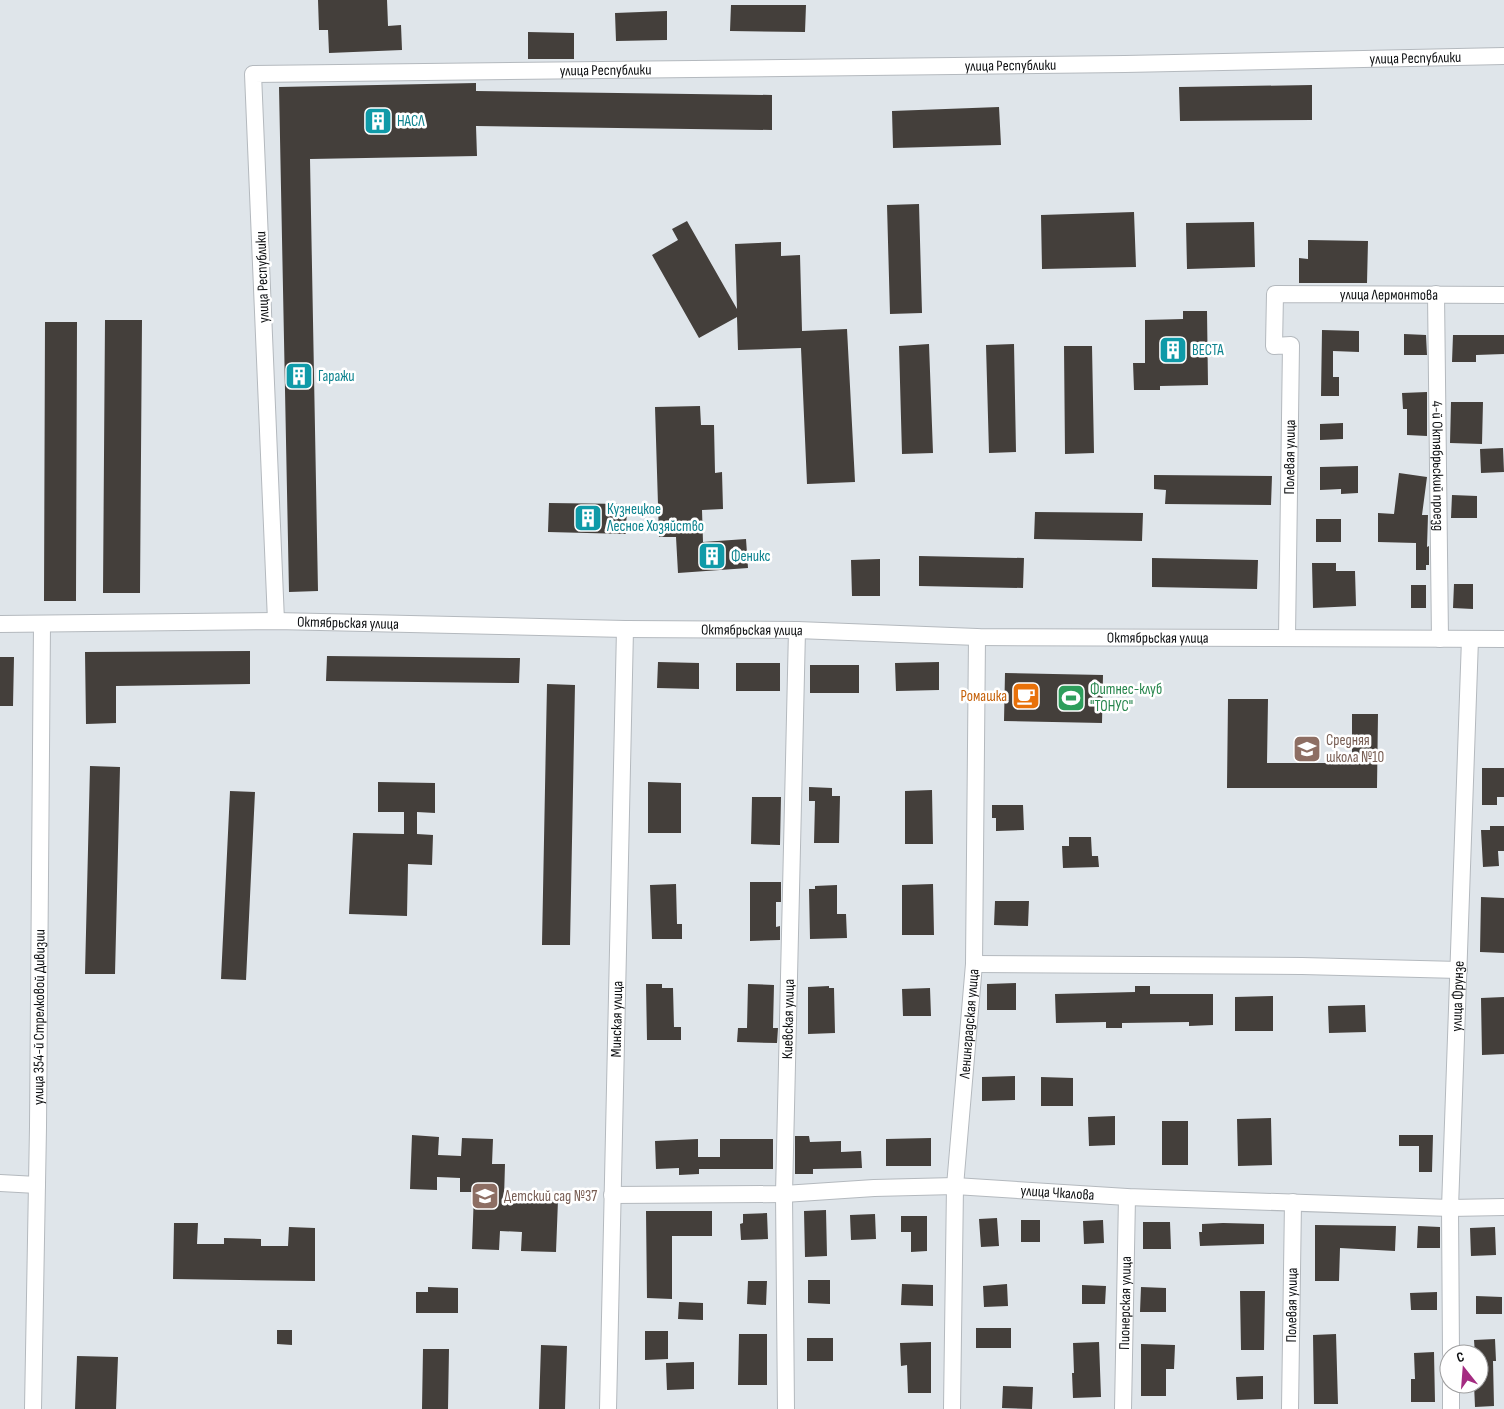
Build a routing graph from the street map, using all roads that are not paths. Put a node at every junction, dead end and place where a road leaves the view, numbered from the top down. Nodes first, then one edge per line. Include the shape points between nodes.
1 (1504, 56) edge
2 (1275, 294) joint
3 (1436, 294) junction
4 (1504, 295) edge
5 (276, 621) junction
6 (0, 624) edge
7 (42, 624) junction
8 (625, 629) junction
9 (797, 630) junction
10 (976, 636) junction
11 (1287, 637) junction
12 (1440, 639) junction
13 (1470, 639) junction
14 (1504, 639) edge
15 (974, 964) junction
16 (1459, 970) junction
17 (0, 1183) edge
18 (37, 1185) junction
19 (955, 1186) junction
20 (784, 1194) junction
21 (612, 1195) junction
22 (1127, 1197) junction
23 (1293, 1202) junction
24 (1504, 1207) edge
25 (1450, 1208) junction
26 (1450, 1344) edge
27 (1451, 1394) edge
28 (33, 1409) edge
29 (608, 1409) edge
30 (786, 1409) edge
31 (952, 1409) edge
32 (1123, 1409) edge
33 (1290, 1409) edge
34 (1451, 1409) edge

1 - 5 street, улица Республики via 1135,64 253,74
2 - 3 street, улица Лермонтова
2 - 11 street, Полевая улица via 1274,346 1290,346
3 - 4 street, улица Лермонтова
3 - 12 street, 4-й Октябрьский проезд
5 - 7 street, Октябрьская улица
5 - 8 street, Октябрьская улица
6 - 7 street, Октябрьская улица
7 - 18 street, улица 354-й Стрелковой Дивизии
8 - 9 street, Октябрьская улица
8 - 21 street, Минская улица
9 - 10 street, Октябрьская улица
9 - 20 street, Киевская улица
10 - 11 street, Октябрьская улица
10 - 15 street, Ленинградская улица
11 - 12 street, Октябрьская улица
12 - 13 street, Октябрьская улица
13 - 14 street, Октябрьская улица
13 - 16 street, улица Фрунзе
15 - 16 street
15 - 19 street, Ленинградская улица
16 - 25 street, улица Фрунзе
17 - 18 street
18 - 28 street, улица 354-й Стрелковой Дивизии
19 - 20 street, улица Чкалова
19 - 22 street, улица Чкалова
19 - 31 street, Ленинградская улица
20 - 21 street, улица Чкалова
20 - 30 street, Киевская улица
21 - 29 street, Минская улица
22 - 23 street, улица Чкалова
22 - 32 street, Пионерская улица
23 - 25 street, улица Чкалова
23 - 33 street, Полевая улица
24 - 25 street, улица Чкалова
25 - 26 street, улица Фрунзе
27 - 34 street

